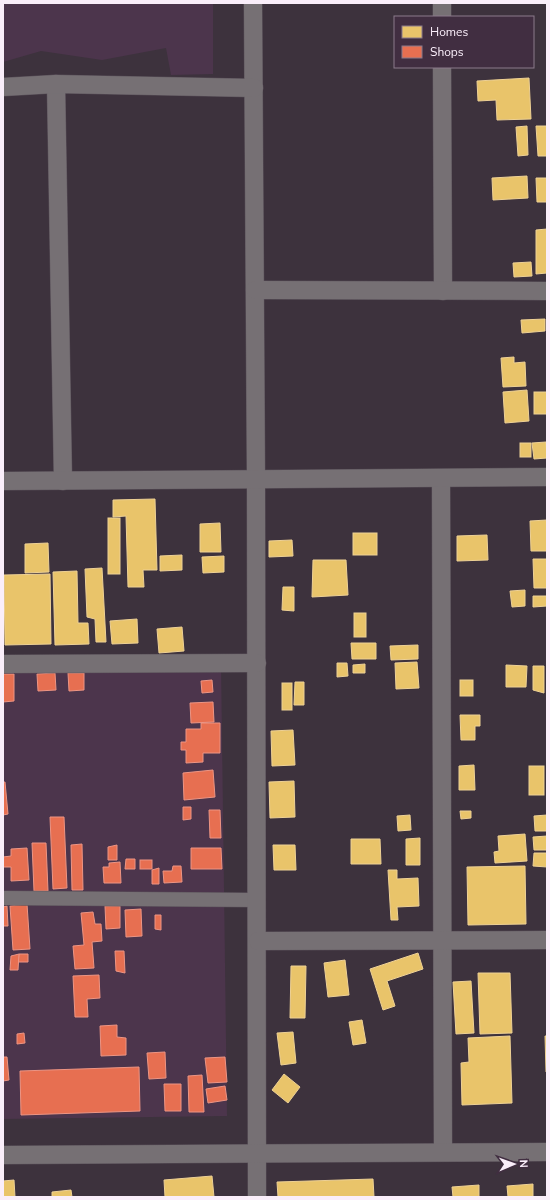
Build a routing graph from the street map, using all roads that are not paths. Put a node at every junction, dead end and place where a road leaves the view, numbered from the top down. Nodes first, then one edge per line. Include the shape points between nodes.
1 (253, 3) edge
2 (442, 3) edge
3 (442, 16) edge
4 (442, 68) edge
5 (56, 84) junction
6 (3, 86) edge
7 (254, 88) junction
8 (255, 290) junction
9 (443, 291) junction
10 (547, 291) edge
11 (547, 477) edge
12 (441, 479) junction
13 (256, 480) junction
14 (3, 481) edge
15 (63, 481) junction
16 (257, 663) junction
17 (3, 664) edge
18 (3, 898) edge
19 (257, 900) junction
20 (443, 940) junction
21 (547, 940) edge
22 (258, 941) junction
23 (443, 1152) junction
24 (547, 1152) edge
25 (257, 1153) junction
26 (3, 1155) edge
27 (257, 1197) edge

1 - 7 street
2 - 3 street
4 - 9 street
5 - 6 street
5 - 7 street
5 - 15 street
7 - 8 street
8 - 9 street
8 - 13 street
9 - 10 street
11 - 12 street
12 - 13 street
12 - 20 street
13 - 15 street
13 - 16 street
14 - 15 street
16 - 17 street
16 - 19 street
18 - 19 street
19 - 22 street
20 - 21 street
20 - 22 street
20 - 23 street
22 - 25 street
23 - 24 street
23 - 25 street
25 - 26 street
25 - 27 street

